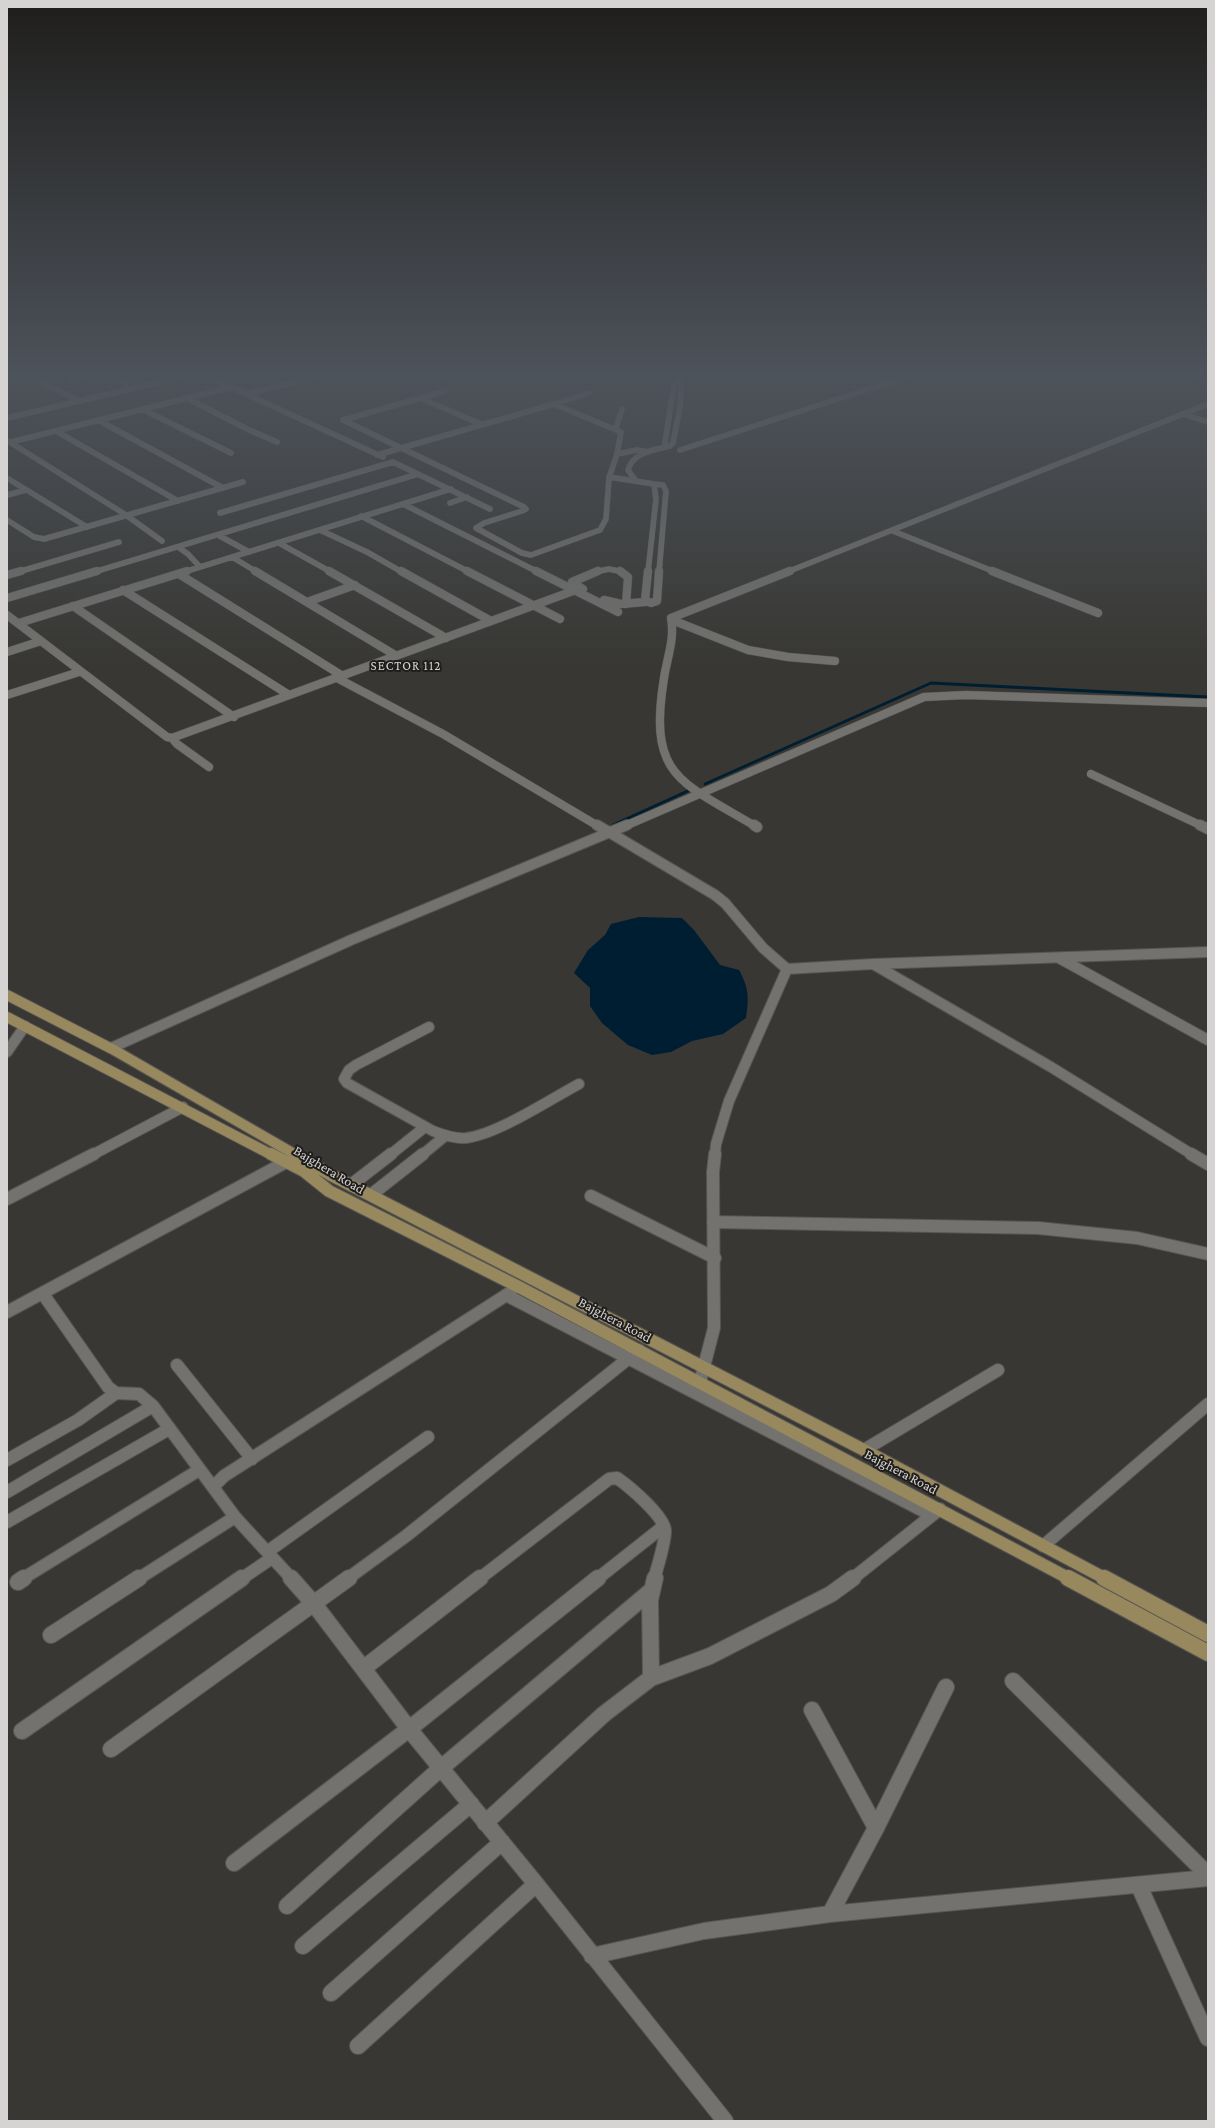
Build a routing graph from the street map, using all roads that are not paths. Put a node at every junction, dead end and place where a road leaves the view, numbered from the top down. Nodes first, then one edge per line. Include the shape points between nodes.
1 (62, 474) edge
2 (131, 474) edge
3 (199, 474) edge
4 (350, 474) edge
5 (417, 474) edge
6 (418, 474) edge
7 (455, 474) edge
8 (630, 474) edge
9 (1032, 474) edge
10 (609, 477) joint
11 (7, 478) edge
12 (636, 481) junction
13 (243, 482) dead end
14 (654, 484) junction
15 (224, 488) junction
16 (450, 489) junction
17 (26, 490) junction
18 (7, 495) edge
19 (467, 497) junction
20 (178, 501) junction
21 (450, 503) dead end
22 (403, 504) junction
23 (655, 505) junction
24 (665, 506) junction
25 (490, 509) dead end
26 (220, 512) dead end
27 (126, 515) junction
28 (361, 516) junction
29 (7, 520) edge
30 (87, 527) junction
31 (320, 530) junction
32 (893, 530) junction
33 (218, 535) junction
34 (162, 541) dead end
35 (119, 542) dead end
36 (279, 543) junction
37 (178, 547) junction
38 (249, 552) junction
39 (232, 557) junction
40 (200, 568) junction
41 (179, 574) junction
42 (7, 575) edge
43 (355, 585) junction
44 (123, 590) junction
45 (573, 591) junction
46 (7, 598) edge
47 (307, 602) junction
48 (645, 602) junction
49 (626, 604) junction
50 (533, 605) junction
51 (73, 606) junction
52 (618, 612) dead end
53 (1098, 613) dead end
54 (7, 615) edge
55 (560, 619) dead end
56 (672, 620) junction
57 (491, 621) junction
58 (19, 623) junction
59 (446, 638) junction
60 (41, 641) junction
61 (7, 652) edge
62 (395, 655) junction
63 (835, 661) dead end
64 (79, 672) junction
65 (338, 676) junction
66 (7, 695) edge
67 (289, 695) junction
68 (1208, 703) edge
69 (234, 717) junction
70 (172, 738) junction
71 (209, 767) dead end
72 (1092, 774) dead end
73 (701, 793) junction
74 (757, 827) dead end
75 (1208, 829) edge
76 (611, 832) junction
77 (1208, 952) edge
78 (1059, 958) junction
79 (873, 964) junction
80 (787, 969) junction
81 (7, 995) edge
82 (7, 1017) edge
83 (25, 1026) junction
84 (429, 1027) dead end
85 (1208, 1040) edge
86 (111, 1048) junction
87 (7, 1052) edge
88 (152, 1071) junction
89 (132, 1081) junction
90 (579, 1084) dead end
91 (183, 1107) junction
92 (425, 1127) junction
93 (445, 1136) junction
94 (286, 1162) junction
95 (1208, 1164) edge
96 (351, 1185) junction
97 (371, 1195) junction
98 (590, 1196) dead end
99 (7, 1199) edge
100 (713, 1222) junction
101 (1208, 1254) edge
102 (715, 1258) junction
103 (519, 1287) junction
104 (43, 1294) junction
105 (506, 1295) junction
106 (7, 1312) edge
107 (639, 1350) junction
108 (627, 1359) junction
109 (177, 1365) dead end
110 (703, 1367) junction
111 (998, 1370) dead end
112 (700, 1382) junction
113 (116, 1394) junction
114 (1208, 1404) edge
115 (153, 1406) junction
116 (169, 1429) junction
117 (428, 1437) dead end
118 (864, 1450) junction
119 (252, 1459) junction
120 (7, 1460) edge
121 (199, 1470) junction
122 (213, 1487) junction
123 (7, 1492) edge
124 (935, 1512) junction
125 (235, 1517) junction
126 (7, 1522) edge
127 (664, 1526) junction
128 (1044, 1546) junction
129 (270, 1555) junction
130 (18, 1582) dead end
131 (652, 1590) junction
132 (314, 1604) junction
133 (1208, 1634) edge
134 (52, 1635) dead end
135 (1208, 1653) edge
136 (364, 1668) junction
137 (651, 1678) junction
138 (1013, 1681) dead end
139 (946, 1687) dead end
140 (812, 1710) dead end
141 (409, 1729) junction
142 (22, 1731) dead end
143 (111, 1749) dead end
144 (441, 1768) junction
145 (471, 1804) junction
146 (485, 1823) junction
147 (876, 1828) junction
148 (502, 1842) junction
149 (234, 1863) dead end
150 (1208, 1875) edge
151 (1208, 1878) edge
152 (536, 1884) junction
153 (1139, 1886) junction
154 (287, 1906) dead end
155 (830, 1914) junction
156 (304, 1946) dead end
157 (592, 1956) junction
158 (331, 1993) dead end
159 (1208, 2038) edge
160 (358, 2046) dead end
161 (725, 2121) edge

1 - 27 street
2 - 20 street
3 - 15 street
4 - 26 street
5 - 33 street
6 - 16 street
7 - 10 street via 526,508 476,528 528,554 546,551 602,529 608,508
8 - 12 street
9 - 32 street
10 - 12 street
11 - 17 street
12 - 14 street
13 - 15 street
14 - 23 street
14 - 24 street via 663,485 666,489
15 - 20 street
16 - 19 street
16 - 22 street
17 - 18 street
17 - 30 street
19 - 21 street
19 - 25 street
20 - 27 street
22 - 28 street
22 - 45 street
23 - 24 street
23 - 48 street
24 - 48 street via 657,601
27 - 30 street
27 - 34 street
28 - 31 street
28 - 50 street
29 - 30 street via 41,539
31 - 36 street
31 - 57 street via 366,552
32 - 53 street
32 - 56 street via 671,618
33 - 37 street
33 - 38 street
35 - 42 street
36 - 38 street
36 - 43 street
37 - 40 street
37 - 46 street
38 - 39 street
39 - 40 street
39 - 47 street
40 - 41 street
41 - 44 street
41 - 65 street
43 - 47 street
43 - 59 street
44 - 51 street
44 - 67 street
45 - 50 street
45 - 52 street
47 - 62 street
48 - 49 street
49 - 49 street via 608,602 572,582 611,567 621,571 629,578
50 - 55 street
50 - 57 street
51 - 58 street
51 - 69 street
54 - 58 street
56 - 63 street via 756,652
56 - 73 street via 673,640 667,661 659,718 661,742 671,768
57 - 59 street
58 - 60 street
59 - 62 street
60 - 61 street
60 - 64 street
62 - 65 street
64 - 66 street
64 - 70 street via 167,737
65 - 67 street
65 - 76 street
67 - 69 street
68 - 73 street via 930,696
69 - 70 street
70 - 71 street
72 - 75 street
73 - 74 street
73 - 76 street
76 - 80 street via 720,898 763,948
76 - 86 street via 351,940
77 - 78 street
78 - 79 street
78 - 85 street
79 - 80 street
79 - 95 street via 1051,1067
80 - 100 street via 729,1101 716,1144
81 - 86 main road, Bajghera Road
82 - 83 main road, Bajghera Road
83 - 87 street
83 - 89 main road, Bajghera Road
84 - 92 street via 356,1065 349,1070 344,1079
86 - 88 main road, Bajghera Road
88 - 89 main road
88 - 96 main road, Bajghera Road
89 - 91 main road, Bajghera Road
90 - 93 street via 486,1134 464,1138
91 - 94 main road, Bajghera Road
91 - 99 street
92 - 93 street
92 - 96 street
93 - 97 street
94 - 103 main road, Bajghera Road via 304,1171 329,1191
94 - 104 street
96 - 97 main road, Bajghera Road
97 - 110 main road, Bajghera Road
98 - 102 street
100 - 101 street via 1038,1228 1138,1238
100 - 102 street
102 - 110 street via 714,1328
103 - 105 street
103 - 107 main road, Bajghera Road
104 - 106 street
104 - 113 street via 108,1387
105 - 108 street
105 - 119 street
107 - 108 street
107 - 112 main road, Bajghera Road
108 - 124 street
108 - 132 street via 406,1536
109 - 119 street
110 - 112 street
110 - 118 main road, Bajghera Road
111 - 118 street
112 - 124 main road, Bajghera Road
113 - 115 street via 140,1394
113 - 120 street via 78,1420
114 - 128 street
115 - 116 street
115 - 123 street
116 - 121 street
116 - 126 street
117 - 129 street
118 - 128 main road, Bajghera Road
119 - 122 street via 224,1476
121 - 122 street
121 - 130 street
122 - 125 street
124 - 135 main road, Bajghera Road
124 - 137 street via 831,1594 710,1656
125 - 129 street
125 - 134 street
127 - 131 street via 665,1538
127 - 136 street via 622,1480 609,1479
127 - 141 street
128 - 133 main road, Bajghera Road
129 - 132 street
129 - 142 street
131 - 137 street
131 - 144 street
132 - 136 street
132 - 143 street
136 - 141 street
137 - 146 street via 604,1714
138 - 150 street
139 - 147 street
140 - 147 street
141 - 144 street
141 - 149 street
144 - 145 street
144 - 154 street
145 - 146 street
145 - 156 street
146 - 148 street
147 - 155 street
148 - 152 street
148 - 158 street
151 - 153 street
152 - 157 street
152 - 160 street
153 - 155 street
153 - 159 street
155 - 157 street via 704,1931
157 - 161 street

